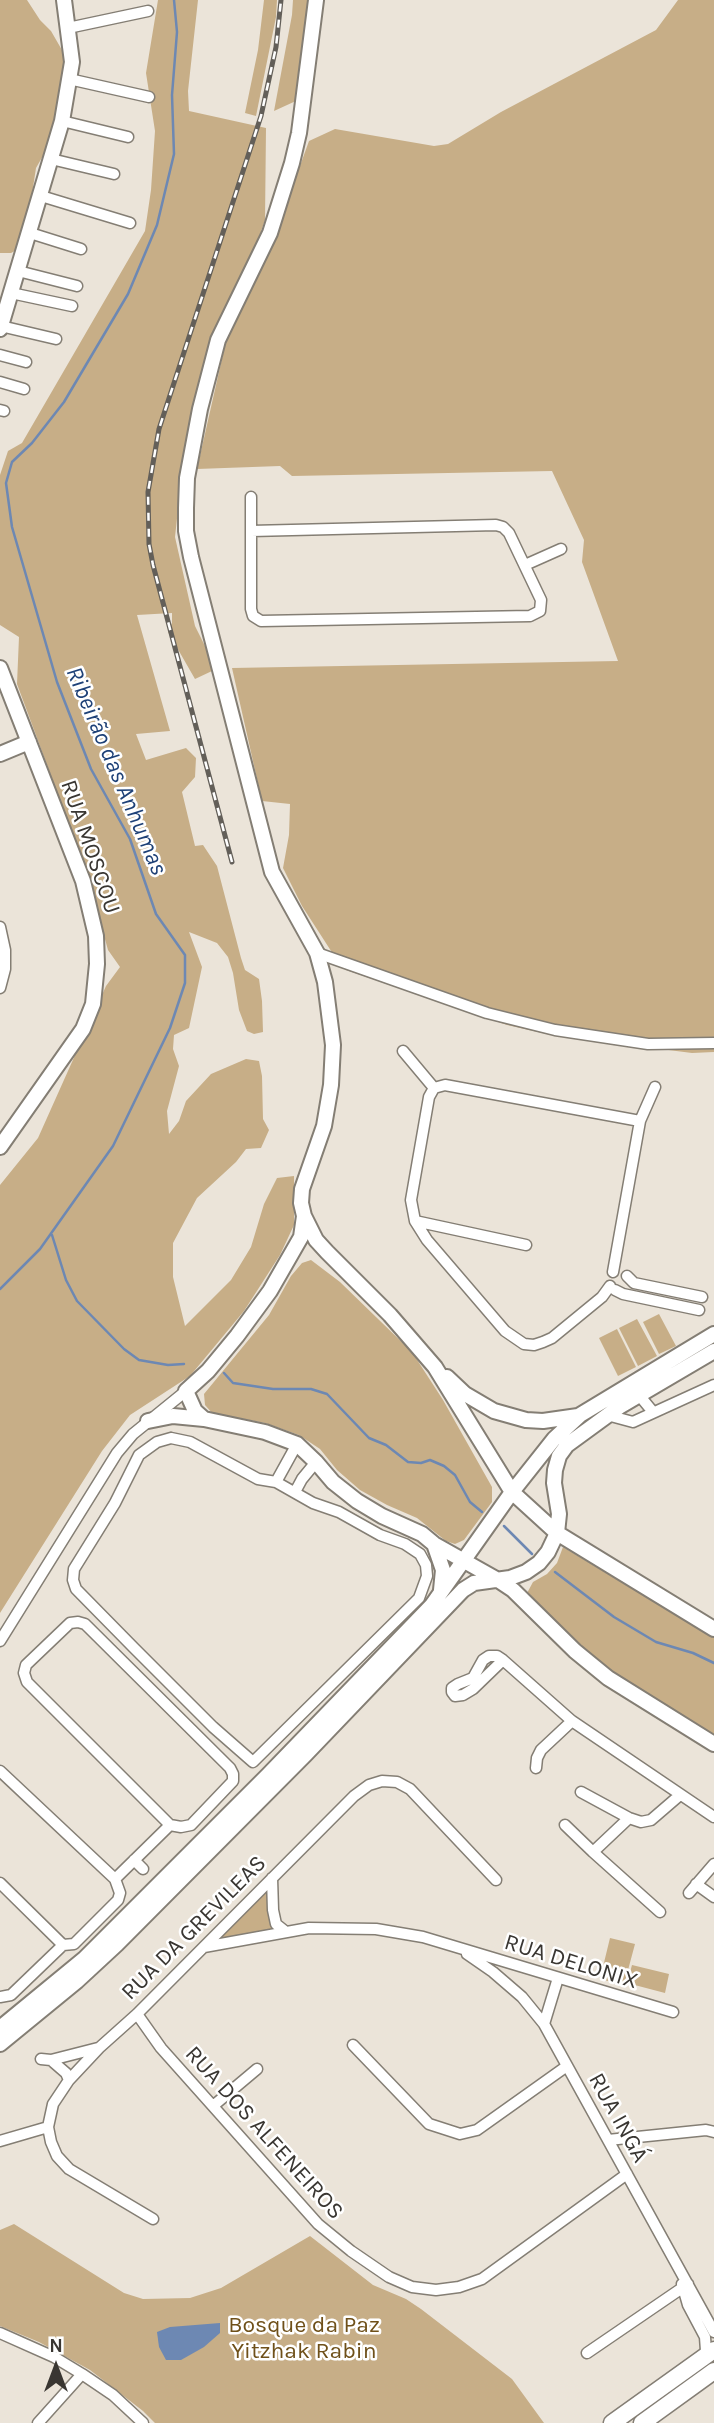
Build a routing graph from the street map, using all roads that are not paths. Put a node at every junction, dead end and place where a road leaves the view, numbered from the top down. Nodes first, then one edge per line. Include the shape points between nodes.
1 (64, 0) edge
2 (316, 0) edge
3 (148, 11) dead end
4 (68, 28) junction
5 (69, 79) junction
6 (149, 97) dead end
7 (62, 121) junction
8 (128, 137) dead end
9 (51, 159) junction
10 (114, 174) dead end
11 (41, 196) junction
12 (130, 223) dead end
13 (30, 233) junction
14 (81, 249) dead end
15 (18, 271) junction
16 (77, 286) dead end
17 (12, 293) junction
18 (72, 306) dead end
19 (1, 328) edge
20 (56, 340) dead end
21 (0, 355) edge
22 (26, 362) dead end
23 (0, 383) edge
24 (24, 389) dead end
25 (251, 497) dead end
26 (251, 531) junction
27 (561, 549) dead end
28 (524, 565) junction
29 (0, 668) edge
30 (29, 741) junction
31 (0, 754) edge
32 (0, 927) edge
33 (317, 953) junction
34 (0, 988) edge
35 (714, 1043) edge
36 (403, 1052) dead end
37 (655, 1087) dead end
38 (434, 1088) junction
39 (640, 1121) junction
40 (0, 1147) edge
41 (304, 1216) junction
42 (415, 1221) junction
43 (526, 1245) dead end
44 (327, 1252) junction
45 (290, 1259) junction
46 (613, 1272) junction
47 (627, 1276) junction
48 (613, 1288) junction
49 (702, 1297) dead end
50 (699, 1310) dead end
51 (714, 1334) edge
52 (714, 1351) edge
53 (435, 1367) junction
54 (714, 1385) edge
55 (186, 1391) junction
56 (639, 1395) junction
57 (653, 1412) junction
58 (580, 1415) junction
59 (607, 1415) junction
60 (204, 1419) junction
61 (148, 1421) junction
62 (297, 1444) junction
63 (316, 1462) junction
64 (276, 1482) junction
65 (295, 1492) junction
66 (512, 1492) junction
67 (557, 1534) junction
68 (434, 1544) junction
69 (464, 1560) junction
70 (498, 1580) junction
71 (440, 1594) junction
72 (714, 1629) edge
73 (0, 1641) edge
74 (503, 1660) junction
75 (572, 1721) junction
76 (714, 1744) edge
77 (253, 1762) junction
78 (537, 1768) dead end
79 (0, 1771) edge
80 (268, 1775) junction
81 (581, 1792) dead end
82 (680, 1795) junction
83 (714, 1817) edge
84 (629, 1818) junction
85 (170, 1825) junction
86 (565, 1825) dead end
87 (593, 1852) junction
88 (134, 1860) junction
89 (714, 1864) edge
90 (143, 1869) dead end
91 (272, 1878) junction
92 (115, 1880) junction
93 (496, 1881) dead end
94 (0, 1883) edge
95 (696, 1884) junction
96 (689, 1893) dead end
97 (714, 1897) edge
98 (660, 1912) dead end
99 (286, 1933) junction
100 (63, 1945) junction
101 (203, 1948) junction
102 (458, 1948) junction
103 (558, 1978) junction
104 (0, 1997) edge
105 (673, 2012) dead end
106 (137, 2014) junction
107 (544, 2024) junction
108 (0, 2028) edge
109 (0, 2044) edge
110 (353, 2045) dead end
111 (99, 2048) junction
112 (567, 2066) junction
113 (257, 2069) dead end
114 (68, 2080) junction
115 (213, 2106) junction
116 (48, 2127) junction
117 (714, 2132) edge
118 (608, 2140) junction
119 (0, 2141) edge
120 (627, 2174) junction
121 (153, 2219) dead end
122 (685, 2286) junction
123 (714, 2332) edge
124 (0, 2333) edge
125 (587, 2353) dead end
126 (709, 2354) edge
127 (688, 2370) junction
128 (714, 2371) edge
129 (82, 2374) junction
130 (661, 2416) edge
131 (38, 2423) edge
132 (143, 2423) edge
133 (612, 2423) edge
134 (642, 2423) edge

1 - 4 street
2 - 33 street via 292,163 270,233 218,340 187,478 186,531 272,872
3 - 4 street
4 - 5 street
5 - 6 street
5 - 7 street
7 - 8 street
7 - 9 street
9 - 10 street
9 - 11 street
11 - 12 street
11 - 13 street
13 - 14 street
13 - 15 street
15 - 16 street
15 - 17 street
17 - 18 street
17 - 19 street
19 - 20 street
21 - 22 street
23 - 24 street
25 - 26 street
26 - 28 street via 496,525 509,533
26 - 28 street via 251,609 253,617 261,621 530,616 540,611 541,600
27 - 28 street
29 - 30 street, RUA MOSCOU
30 - 31 street
30 - 40 street, RUA MOSCOU via 83,881 96,936 97,983 83,1029
32 - 34 street via 5,969
33 - 35 street via 461,1005 555,1030 648,1044
33 - 41 street via 326,982 331,1085 324,1126 302,1189
36 - 38 street
37 - 39 street
38 - 39 street via 444,1085
38 - 42 street via 411,1200
39 - 46 street
41 - 44 street
41 - 45 street via 301,1237
42 - 43 street
42 - 48 street via 505,1331 524,1343 534,1345 552,1338
44 - 45 street via 303,1252
44 - 53 street
45 - 55 street via 237,1336
46 - 47 street
46 - 48 street via 609,1279
47 - 48 street via 626,1286
47 - 49 street via 634,1283
48 - 50 street
51 - 58 street
52 - 56 street
53 - 58 street via 465,1394 494,1411 543,1420
53 - 66 street
54 - 57 street
55 - 60 street
55 - 61 street
56 - 57 street
56 - 59 street
57 - 59 street via 633,1422
58 - 66 street via 554,1439
59 - 67 street via 559,1456 554,1483
60 - 61 street via 173,1416
60 - 62 street
61 - 73 street via 117,1453
62 - 63 street
62 - 64 street
63 - 65 street
63 - 68 street via 357,1501
64 - 65 street
64 - 77 street via 258,1479 183,1439 157,1442 139,1455 72,1580 153,1667
65 - 77 street via 420,1554 427,1576 419,1598
66 - 67 street
66 - 69 street
67 - 70 street via 539,1563
67 - 72 street
68 - 69 street
68 - 71 street via 443,1570
69 - 70 street
69 - 71 street
70 - 76 street via 608,1678
70 - 109 street via 474,1583 463,1590 117,1944
71 - 80 street
74 - 74 street via 473,1689 463,1695 452,1692 473,1678 482,1660 489,1656
74 - 75 street
75 - 78 street via 541,1750
75 - 82 street
77 - 80 street
79 - 92 street
80 - 108 street via 84,1959
81 - 84 street
82 - 83 street
82 - 84 street via 651,1819
84 - 87 street
85 - 85 street via 27,1682 26,1665 70,1623 85,1624 233,1774 233,1782 191,1825
85 - 88 street
86 - 87 street
87 - 98 street
88 - 90 street
88 - 92 street
89 - 95 street
91 - 93 street, RUA DA GREVILEAS via 354,1796 382,1781 410,1789
91 - 99 street via 276,1924
91 - 101 street, RUA DA GREVILEAS
92 - 100 street via 118,1900 74,1944
94 - 100 street
95 - 96 street
95 - 97 street
99 - 101 street, RUA DELONIX
99 - 102 street, RUA DELONIX via 309,1928 376,1928
100 - 104 street via 11,1995
101 - 106 street, RUA DA GREVILEAS
102 - 103 street, RUA DELONIX
102 - 107 street, RUA INGÁ via 522,1997
103 - 105 street, RUA DELONIX
103 - 107 street
106 - 111 street, RUA DA GREVILEAS
106 - 115 street, RUA DOS ALFENEIROS
107 - 112 street, RUA INGÁ
110 - 112 street via 429,2124 460,2134 477,2130
111 - 114 street, RUA DA GREVILEAS
111 - 114 street via 46,2059 66,2073
112 - 118 street, RUA INGÁ
113 - 115 street
114 - 116 street, RUA DA GREVILEAS via 53,2104
115 - 120 street, RUA DOS ALFENEIROS via 317,2224 389,2277 412,2287 436,2290 482,2279
116 - 119 street
116 - 121 street via 57,2156 69,2169
117 - 118 street
118 - 120 street, RUA INGÁ
120 - 122 street, RUA INGÁ
122 - 123 street
122 - 125 street
122 - 126 street
124 - 129 street
126 - 127 main road
127 - 130 main road via 661,2399
127 - 133 main road
128 - 130 main road
129 - 131 street
129 - 132 street
130 - 134 main road

